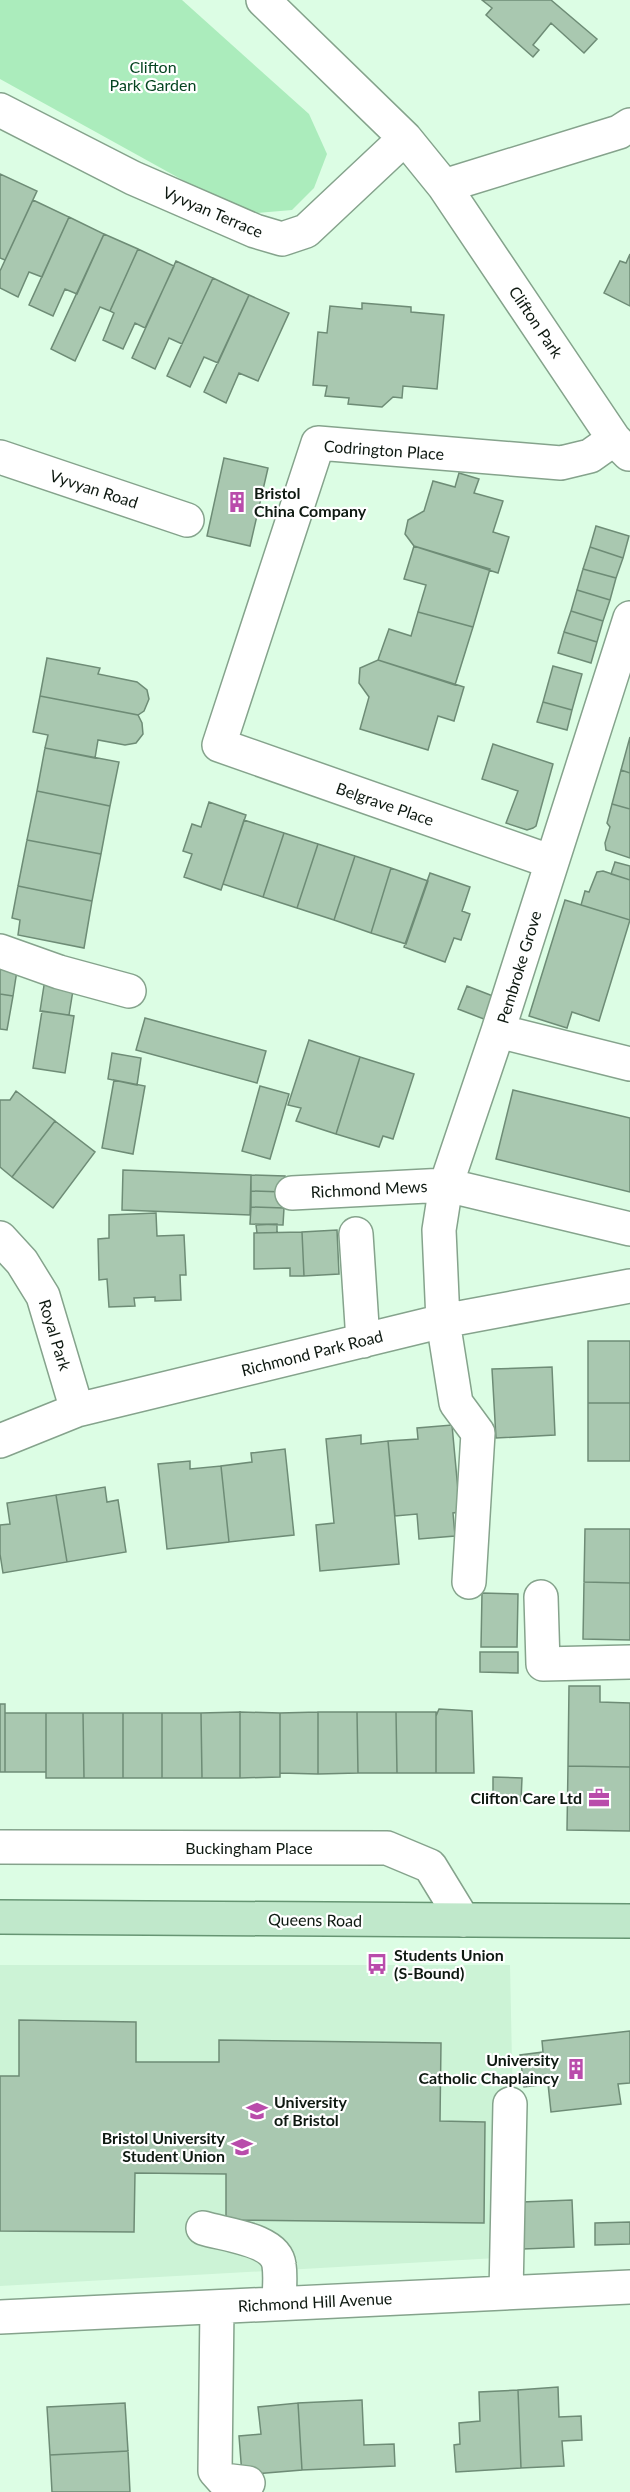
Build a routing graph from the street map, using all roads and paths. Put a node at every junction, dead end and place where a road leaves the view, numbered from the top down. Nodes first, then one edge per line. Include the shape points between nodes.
1 (262, 0) edge
2 (0, 110) edge
3 (630, 125) edge
4 (405, 138) junction
5 (444, 186) junction
6 (622, 447) edge
7 (0, 457) edge
8 (188, 520) dead end
9 (630, 618) edge
10 (219, 745) joint
11 (552, 862) junction
12 (0, 951) edge
13 (129, 991) dead end
14 (498, 1031) junction
15 (630, 1064) edge
16 (446, 1185) junction
17 (292, 1193) dead end
18 (630, 1229) edge
19 (356, 1234) dead end
20 (0, 1238) edge
21 (630, 1286) edge
22 (443, 1321) junction
23 (363, 1341) junction
24 (77, 1410) junction
25 (0, 1440) edge
26 (469, 1582) dead end
27 (542, 1597) dead end
28 (630, 1662) edge
29 (0, 1847) edge
30 (0, 1917) edge
31 (463, 1920) junction
32 (630, 1921) edge
33 (510, 2104) dead end
34 (203, 2228) dead end
35 (630, 2287) edge
36 (507, 2293) junction
37 (279, 2303) junction
38 (217, 2307) junction
39 (0, 2317) edge
40 (248, 2483) dead end

1 - 4 street, Clifton Park
2 - 4 street, Vyvyan Terrace via 133,178 282,239 306,231
3 - 5 street via 619,132
4 - 5 street, Clifton Park
5 - 6 street, Clifton Park
6 - 10 street, Codrington Place via 561,463 318,443
7 - 8 street, Vyvyan Road
9 - 11 street, Pembroke Grove
10 - 11 street, Belgrave Place
11 - 14 street, Pembroke Grove
12 - 13 street
14 - 15 street
14 - 16 street, Pembroke Grove
16 - 17 street, Richmond Mews
16 - 18 street, Richmond Mews
16 - 22 street, Pembroke Grove via 439,1230
19 - 23 street
20 - 24 street, Royal Park via 22,1262 43,1296
21 - 22 street, Richmond Park Road
22 - 23 street, Richmond Park Road
22 - 26 street, Pembroke Grove via 456,1402 478,1433
23 - 24 street, Richmond Park Road
24 - 25 street, Richmond Park Road
27 - 28 street via 543,1664
29 - 31 street, Buckingham Place via 387,1848 430,1866
30 - 31 main road, Queens Road
31 - 32 main road, Queens Road
33 - 36 street
34 - 37 street via 261,2243 273,2250 279,2263
35 - 36 street, Richmond Hill Avenue
36 - 37 street, Richmond Hill Avenue
37 - 38 street, Richmond Hill Avenue
38 - 39 street, Richmond Hill Avenue
38 - 40 street via 215,2470 223,2480

